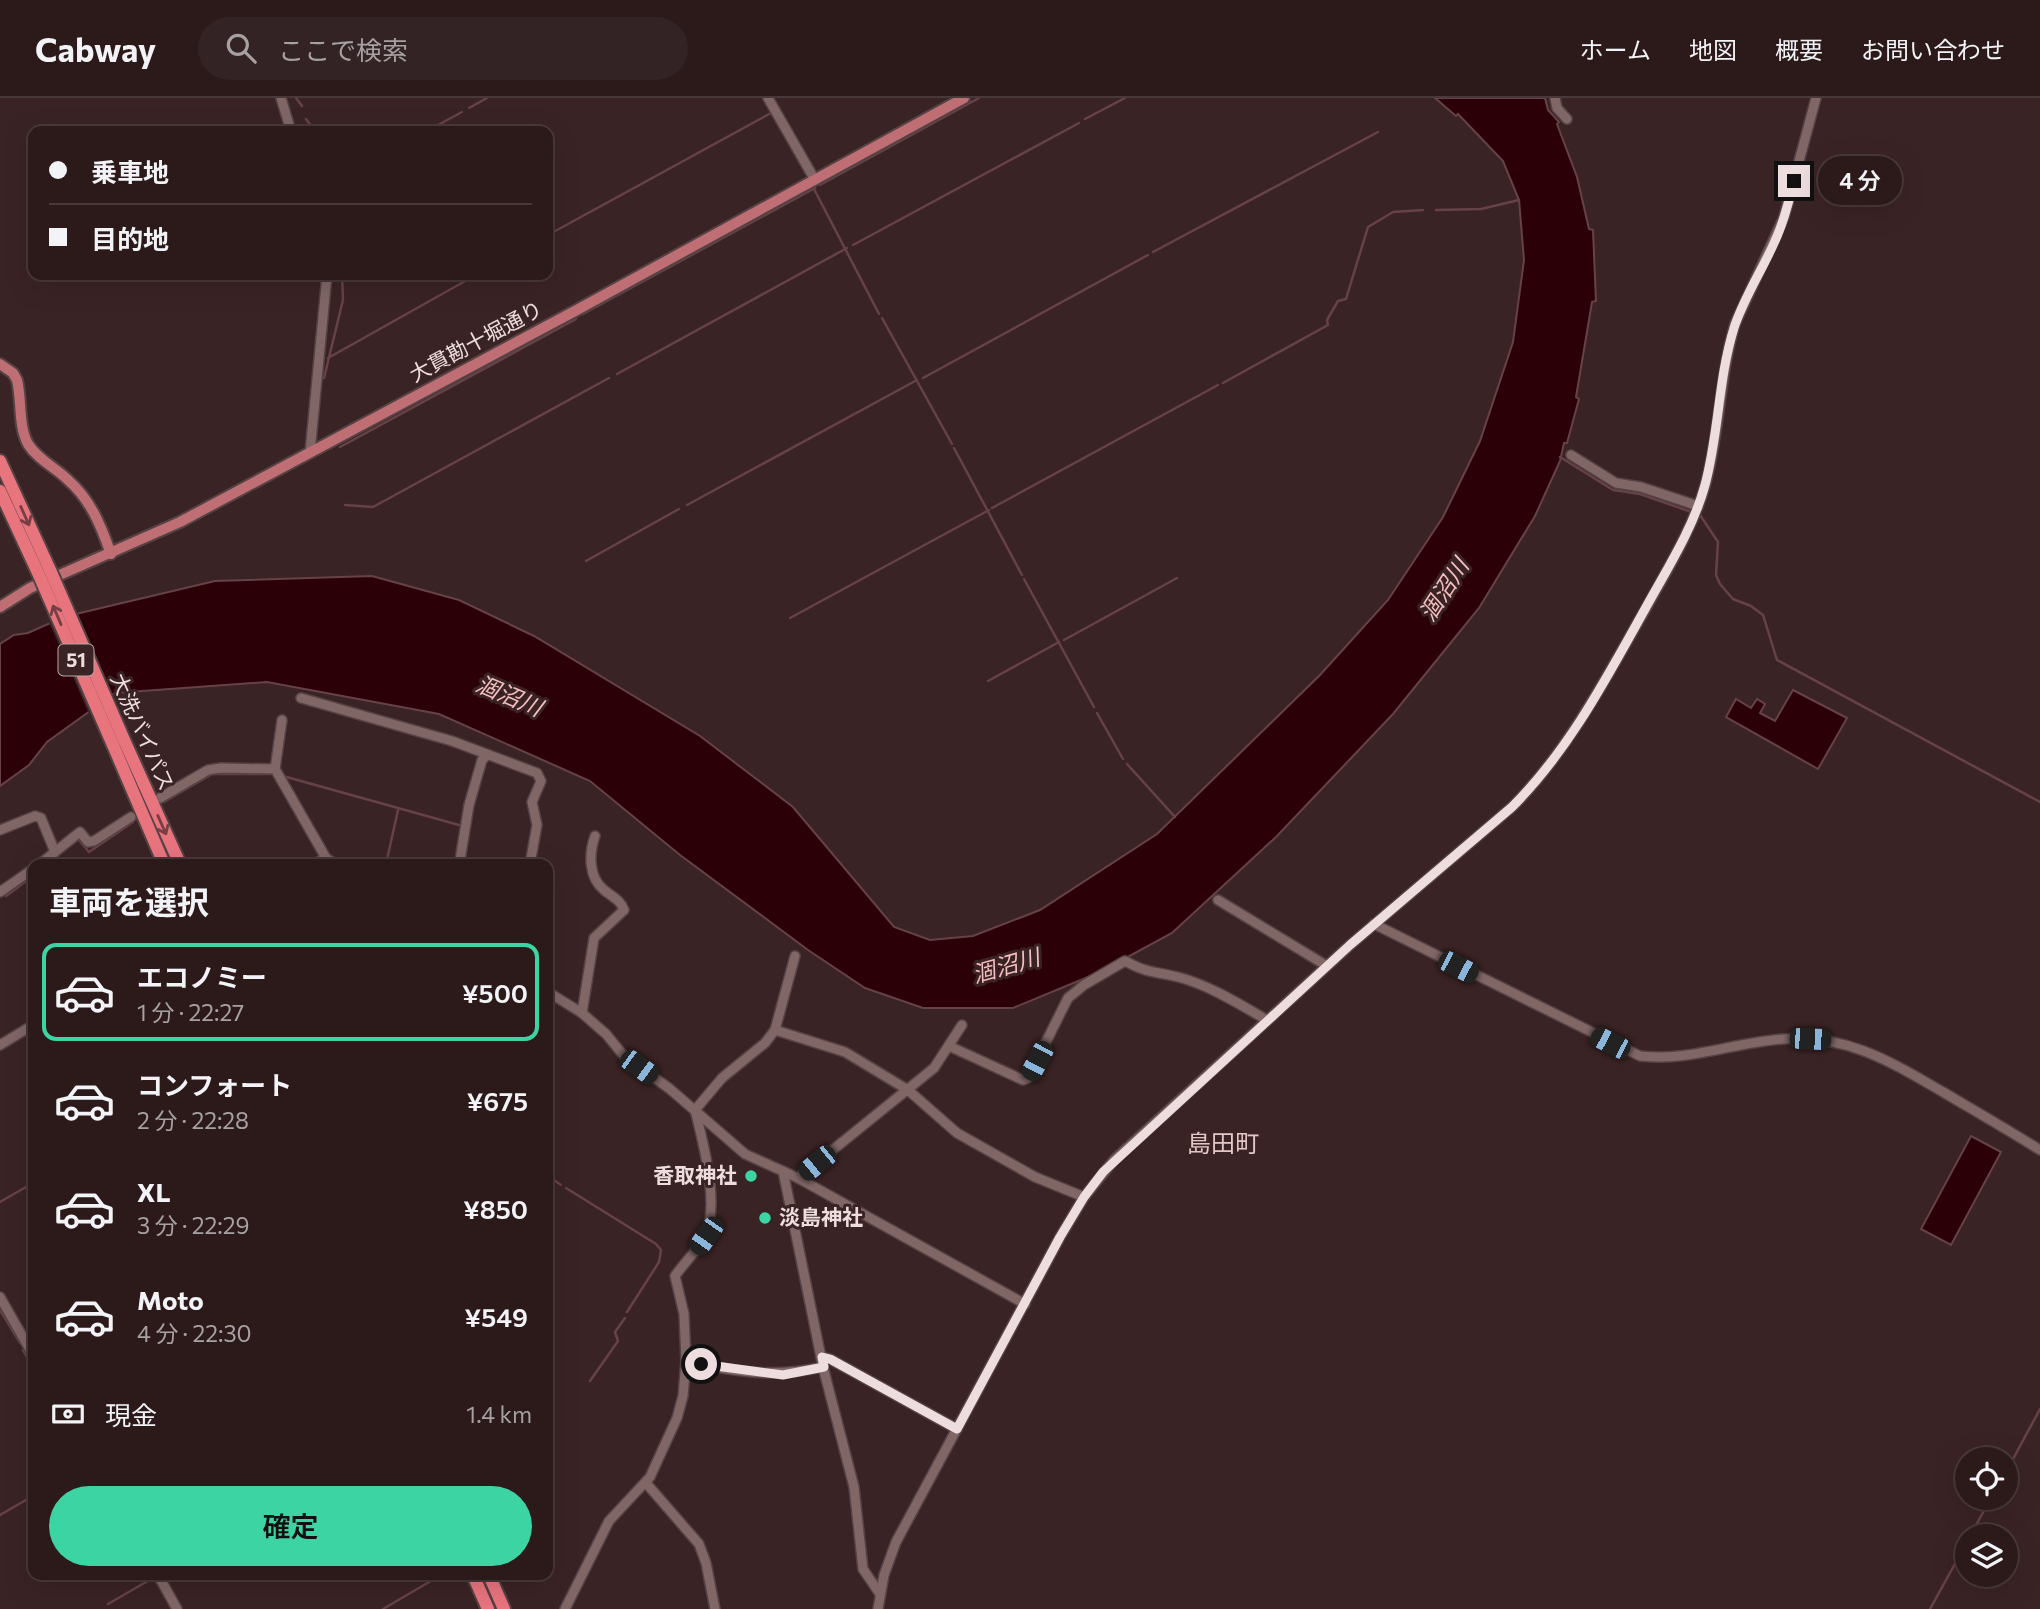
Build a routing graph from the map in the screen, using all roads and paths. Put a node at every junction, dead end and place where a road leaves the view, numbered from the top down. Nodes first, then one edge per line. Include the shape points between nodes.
1 (281, 98) edge
2 (768, 98) edge
3 (964, 98) edge
4 (1555, 98) edge
5 (1816, 98) edge
6 (1567, 119) dead end
7 (289, 126) edge
8 (815, 180) junction
9 (327, 280) edge
10 (0, 364) edge
11 (310, 452) junction
12 (1572, 455) dead end
13 (0, 461) edge
14 (0, 491) edge
15 (1698, 506) junction
16 (111, 554) junction
17 (45, 572) junction
18 (0, 607) edge
19 (301, 698) dead end
20 (282, 720) dead end
21 (118, 742) junction
22 (486, 756) junction
23 (275, 769) junction
24 (160, 798) dead end
25 (131, 817) dead end
26 (0, 830) edge
27 (595, 836) dead end
28 (55, 852) junction
29 (326, 858) edge
30 (46, 859) edge
31 (162, 859) edge
32 (177, 859) edge
33 (460, 859) edge
34 (531, 859) edge
35 (28, 872) edge
36 (0, 892) edge
37 (1218, 900) dead end
38 (1374, 924) junction
39 (795, 956) dead end
40 (1327, 966) junction
41 (553, 995) edge
42 (582, 1013) junction
43 (1267, 1020) junction
44 (962, 1025) dead end
45 (28, 1028) edge
46 (775, 1030) junction
47 (0, 1045) edge
48 (948, 1045) junction
49 (908, 1090) junction
50 (695, 1110) junction
51 (2040, 1150) edge
52 (783, 1171) junction
53 (798, 1178) junction
54 (1084, 1197) junction
55 (0, 1297) edge
56 (1025, 1304) junction
57 (28, 1346) edge
58 (686, 1362) junction
59 (823, 1362) junction
60 (957, 1429) junction
61 (646, 1483) junction
62 (161, 1580) edge
63 (474, 1580) edge
64 (491, 1580) edge
65 (880, 1594) junction
66 (177, 1609) edge
67 (488, 1609) edge
68 (504, 1609) edge
69 (565, 1609) edge
70 (715, 1609) edge
71 (878, 1609) edge

1 - 7 street
2 - 8 street
3 - 8 main road, 大貫勘十堀通り
4 - 6 street via 1556,108
5 - 15 street via 1784,217 1735,324
8 - 11 main road, 大貫勘十堀通り
9 - 11 street
10 - 16 main road via 17,380 29,444 82,495
11 - 16 main road, 大貫勘十堀通り
12 - 15 street via 1616,483
13 -> 17 highway, 大洗バイパス / 51
14 - 17 highway, 大洗バイパス / 51
15 - 38 street via 1595,698 1532,787
16 - 18 main road, 大貫勘十堀通り via 30,588
17 - 21 highway, 大洗バイパス / 51, bridge
19 - 22 street via 452,741
20 - 23 street
21 - 31 highway, 大洗バイパス / 51
21 -> 32 highway, 大洗バイパス / 51
22 - 33 street via 469,805
22 - 34 street via 510,761 541,777 532,802 537,825
23 - 24 street via 208,770
23 - 29 street
25 - 28 street via 94,841 88,842 80,832
26 - 28 street via 35,816 41,818
27 - 42 street via 590,857 596,882 618,899 624,910 594,938
28 - 30 street
35 - 36 street
37 - 40 street
38 - 40 street
38 - 51 street via 1640,1056 1678,1056 1780,1039 1837,1042 1889,1060
39 - 46 street
40 - 43 street
41 - 42 street
42 - 50 street via 624,1056
43 - 48 street via 1216,992 1177,977 1144,972 1125,961 1068,998 1028,1078 1023,1080
43 - 54 street via 1114,1160
44 - 48 street
45 - 47 street
46 - 49 street via 845,1052
46 - 50 street via 722,1078
48 - 49 street via 934,1068
49 - 53 street
49 - 54 street via 957,1133 1035,1177
50 - 52 street via 745,1154
50 - 58 street via 711,1202 706,1236 675,1276 684,1314
52 - 53 street
52 - 59 street
53 - 56 street
54 - 56 street
55 - 57 street
56 - 60 street
58 - 59 street via 783,1375
58 - 61 street via 677,1418
59 - 60 street via 830,1359
59 - 65 street via 854,1487 863,1569
60 - 65 street via 896,1542
61 - 69 street via 609,1521
61 - 70 street via 699,1544
62 - 66 street
63 - 67 highway
64 - 68 highway
65 - 71 street

